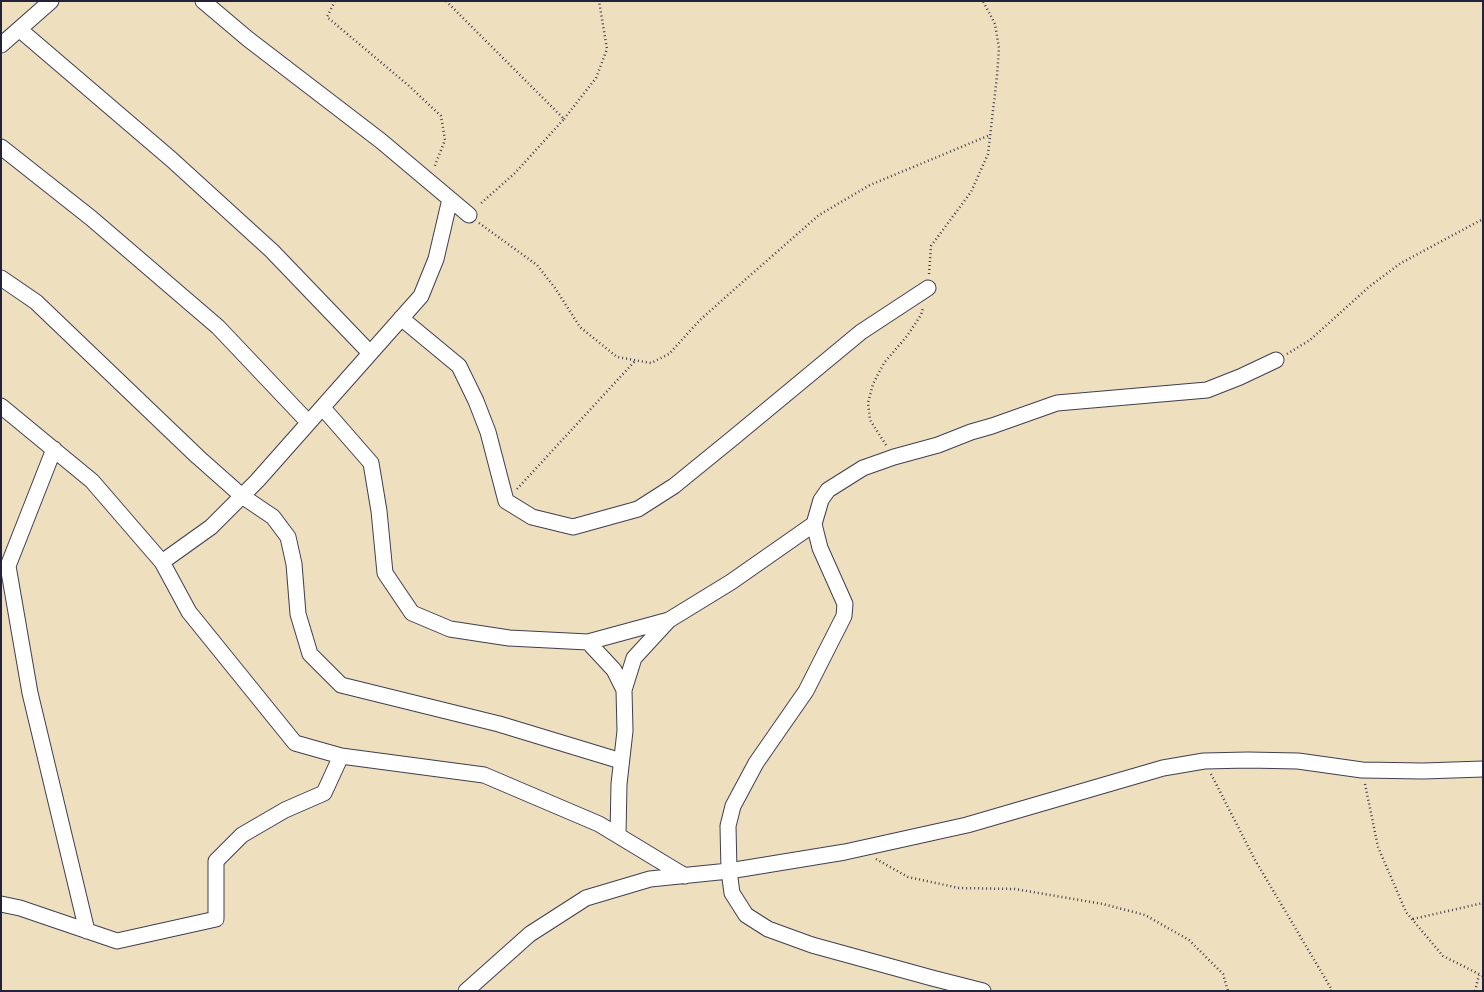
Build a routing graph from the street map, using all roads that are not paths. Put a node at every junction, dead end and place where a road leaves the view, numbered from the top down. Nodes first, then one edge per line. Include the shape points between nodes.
1 (51, 1) edge
2 (204, 1) edge
3 (19, 29) junction
4 (1, 45) edge
5 (1, 147) edge
6 (450, 199) junction
7 (469, 215) road end
8 (1, 278) edge
9 (928, 288) road end
10 (401, 318) junction
11 (370, 353) junction
12 (1276, 360) road end
13 (2, 408) edge
14 (323, 408) junction
15 (308, 422) junction
16 (54, 449) junction
17 (242, 496) junction
18 (814, 524) junction
19 (162, 562) junction
20 (669, 620) junction
21 (588, 642) junction
22 (624, 690) junction
23 (342, 756) junction
24 (621, 761) junction
25 (1483, 769) edge
26 (618, 835) junction
27 (729, 871) junction
28 (685, 876) junction
29 (1, 904) edge
30 (88, 931) junction
31 (466, 991) edge
32 (983, 991) edge

1 - 3 street
2 - 6 street via 248,39 381,141
3 - 4 street
3 - 11 street via 171,159 272,250
5 - 15 street via 91,218 218,327
6 - 7 street
6 - 10 street via 436,259 421,296
8 - 17 street via 36,302
9 - 10 street via 861,332 674,486 638,510 573,527 532,517 506,501 488,432 459,366
10 - 11 street
11 - 14 street
12 - 18 street via 1207,390 1057,403 938,445 863,468 828,490 821,500
13 - 16 street
14 - 15 street
14 - 21 street via 371,463 385,573 412,613 450,629 509,638
15 - 17 street
16 - 19 street via 92,481
16 - 30 street via 8,566 30,693
17 - 19 street via 211,527
17 - 24 street via 273,517 288,537 294,564 298,614 310,654 341,685 499,724
18 - 20 street via 731,582
18 - 27 street via 820,548 845,604 844,616 806,692 756,763 733,806 728,826
19 - 23 street via 189,612 295,743
20 - 21 street
20 - 22 street via 634,658
21 - 22 street via 614,670
22 - 24 street
23 - 26 street via 484,775 599,824
23 - 30 street via 324,793 285,810 242,835 216,861 216,919 117,941
24 - 26 street
25 - 27 street via 1362,770 1298,761 1204,762 1163,768 967,825 858,849
26 - 28 street
27 - 28 street
27 - 32 street via 732,893 746,915 768,928 812,944
28 - 31 street via 650,879 586,898 530,934
29 - 30 street

